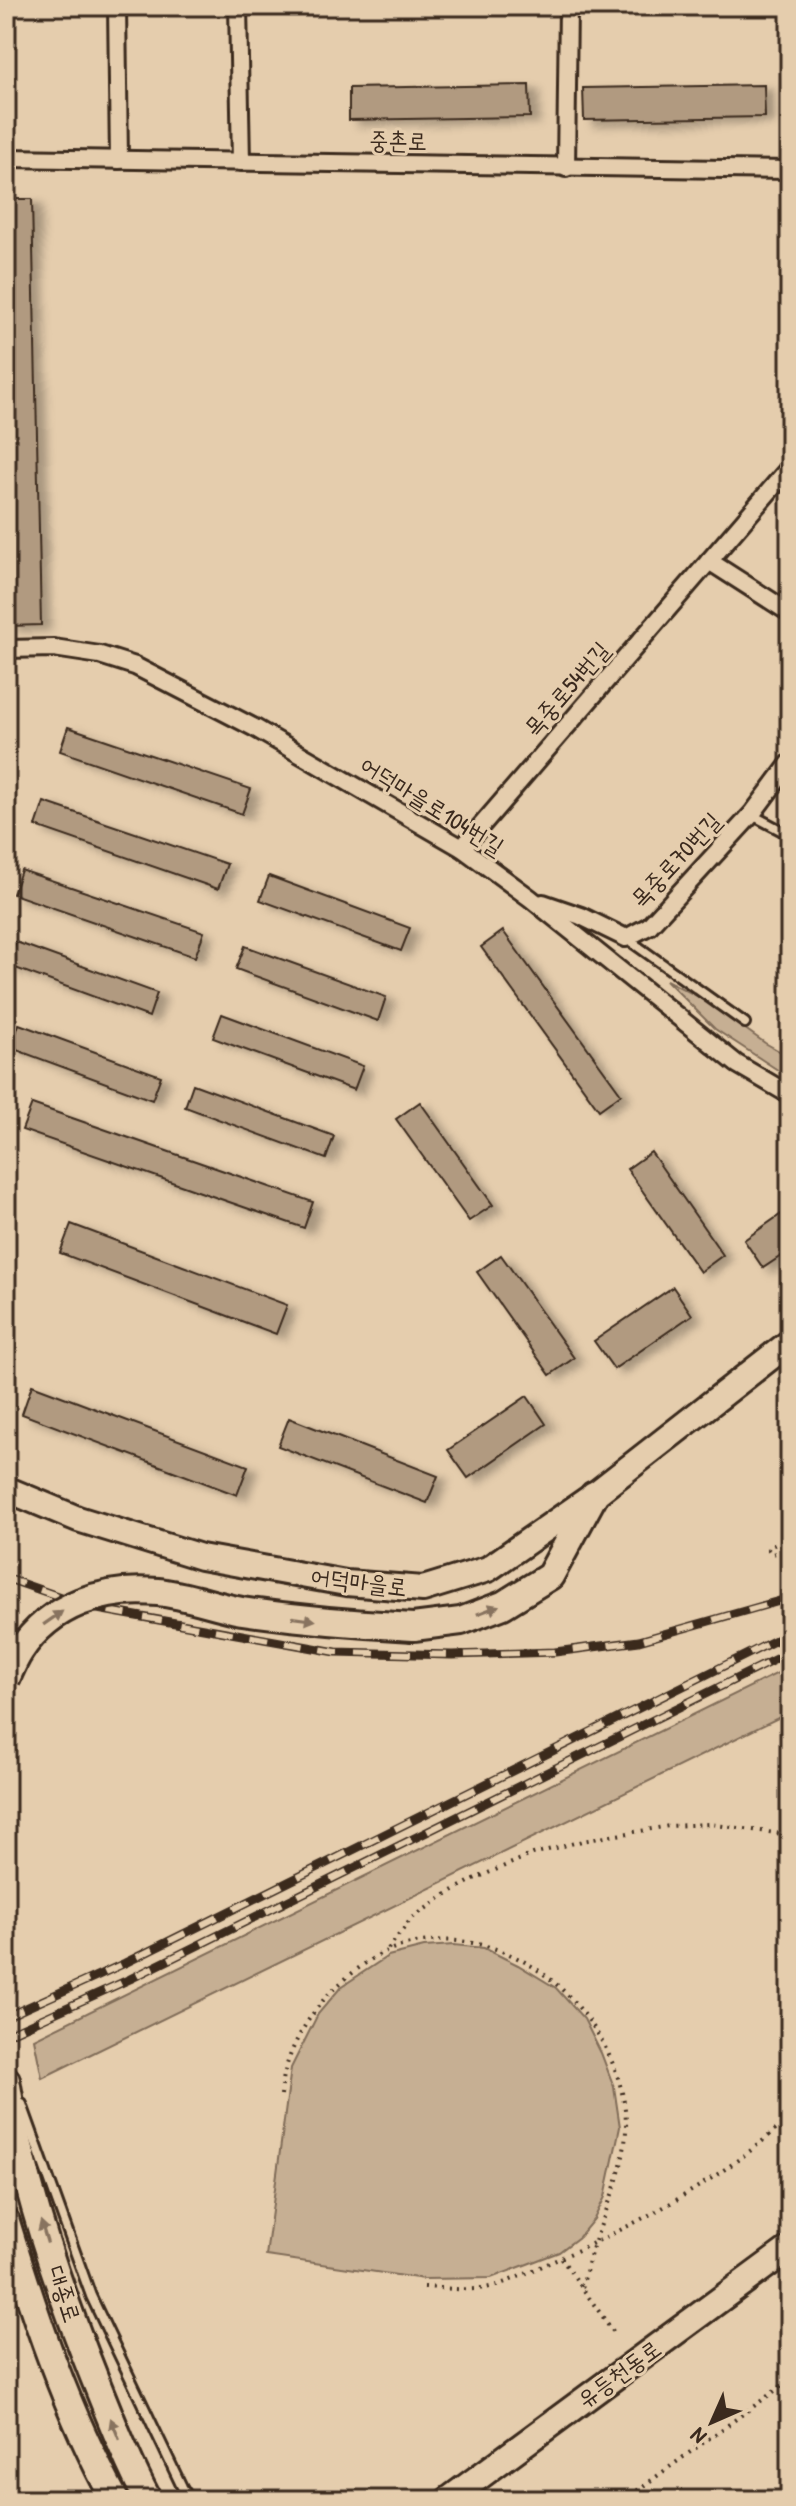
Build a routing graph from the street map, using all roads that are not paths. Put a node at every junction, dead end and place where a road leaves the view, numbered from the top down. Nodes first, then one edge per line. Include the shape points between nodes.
1 (117, 6) edge
2 (238, 6) edge
3 (568, 6) edge
4 (6, 158) edge
5 (119, 160) junction
6 (241, 162) junction
7 (566, 168) junction
8 (790, 170) edge
9 (790, 467) edge
10 (709, 561) junction
11 (790, 613) edge
12 (6, 649) edge
13 (790, 763) edge
14 (752, 814) junction
15 (790, 835) edge
16 (462, 848) junction
17 (530, 898) junction
18 (626, 938) junction
19 (745, 1023) dead end
20 (790, 1095) edge
21 (790, 1342) edge
22 (6, 1489) edge
23 (594, 1495) junction
24 (6, 1679) edge
25 (7, 2073) edge
26 (6, 2222) edge
27 (790, 2248) edge
28 (115, 2500) edge
29 (148, 2500) edge
30 (190, 2500) edge
31 (448, 2500) edge

1 - 5 street
2 - 6 street
3 - 7 street
4 - 5 street, 중촌로
5 - 6 street, 중촌로
6 - 7 street, 중촌로
7 - 8 street, 중촌로
9 - 10 street, 목중로54번길
10 - 11 street
10 - 16 street, 목중로54번길
12 - 16 street, 어덕마을로104번길 via 54,648 135,666
13 - 14 street, 목중로70번길
14 - 15 lane
14 - 18 street, 목중로70번길 via 649,926
16 - 17 street, 어덕마을로104번길
17 - 18 street, 목중로70번길
17 - 20 street, 어덕마을로104번길 via 737,1064
18 - 19 lane
21 - 23 main road, 어덕마을로
22 - 23 main road, 어덕마을로 via 78,1519 201,1557 346,1583 423,1589 488,1569
24 -> 23 main road, bridge via 39,1628 87,1598 119,1590 319,1622 413,1627 461,1621 503,1605 550,1576
29 -> 25 main road, 대종로 via 66,2307 14,2132
25 - 30 lane via 91,2296
26 - 28 main road, 대종로 via 36,2320
27 - 31 main road, 유등천동로

